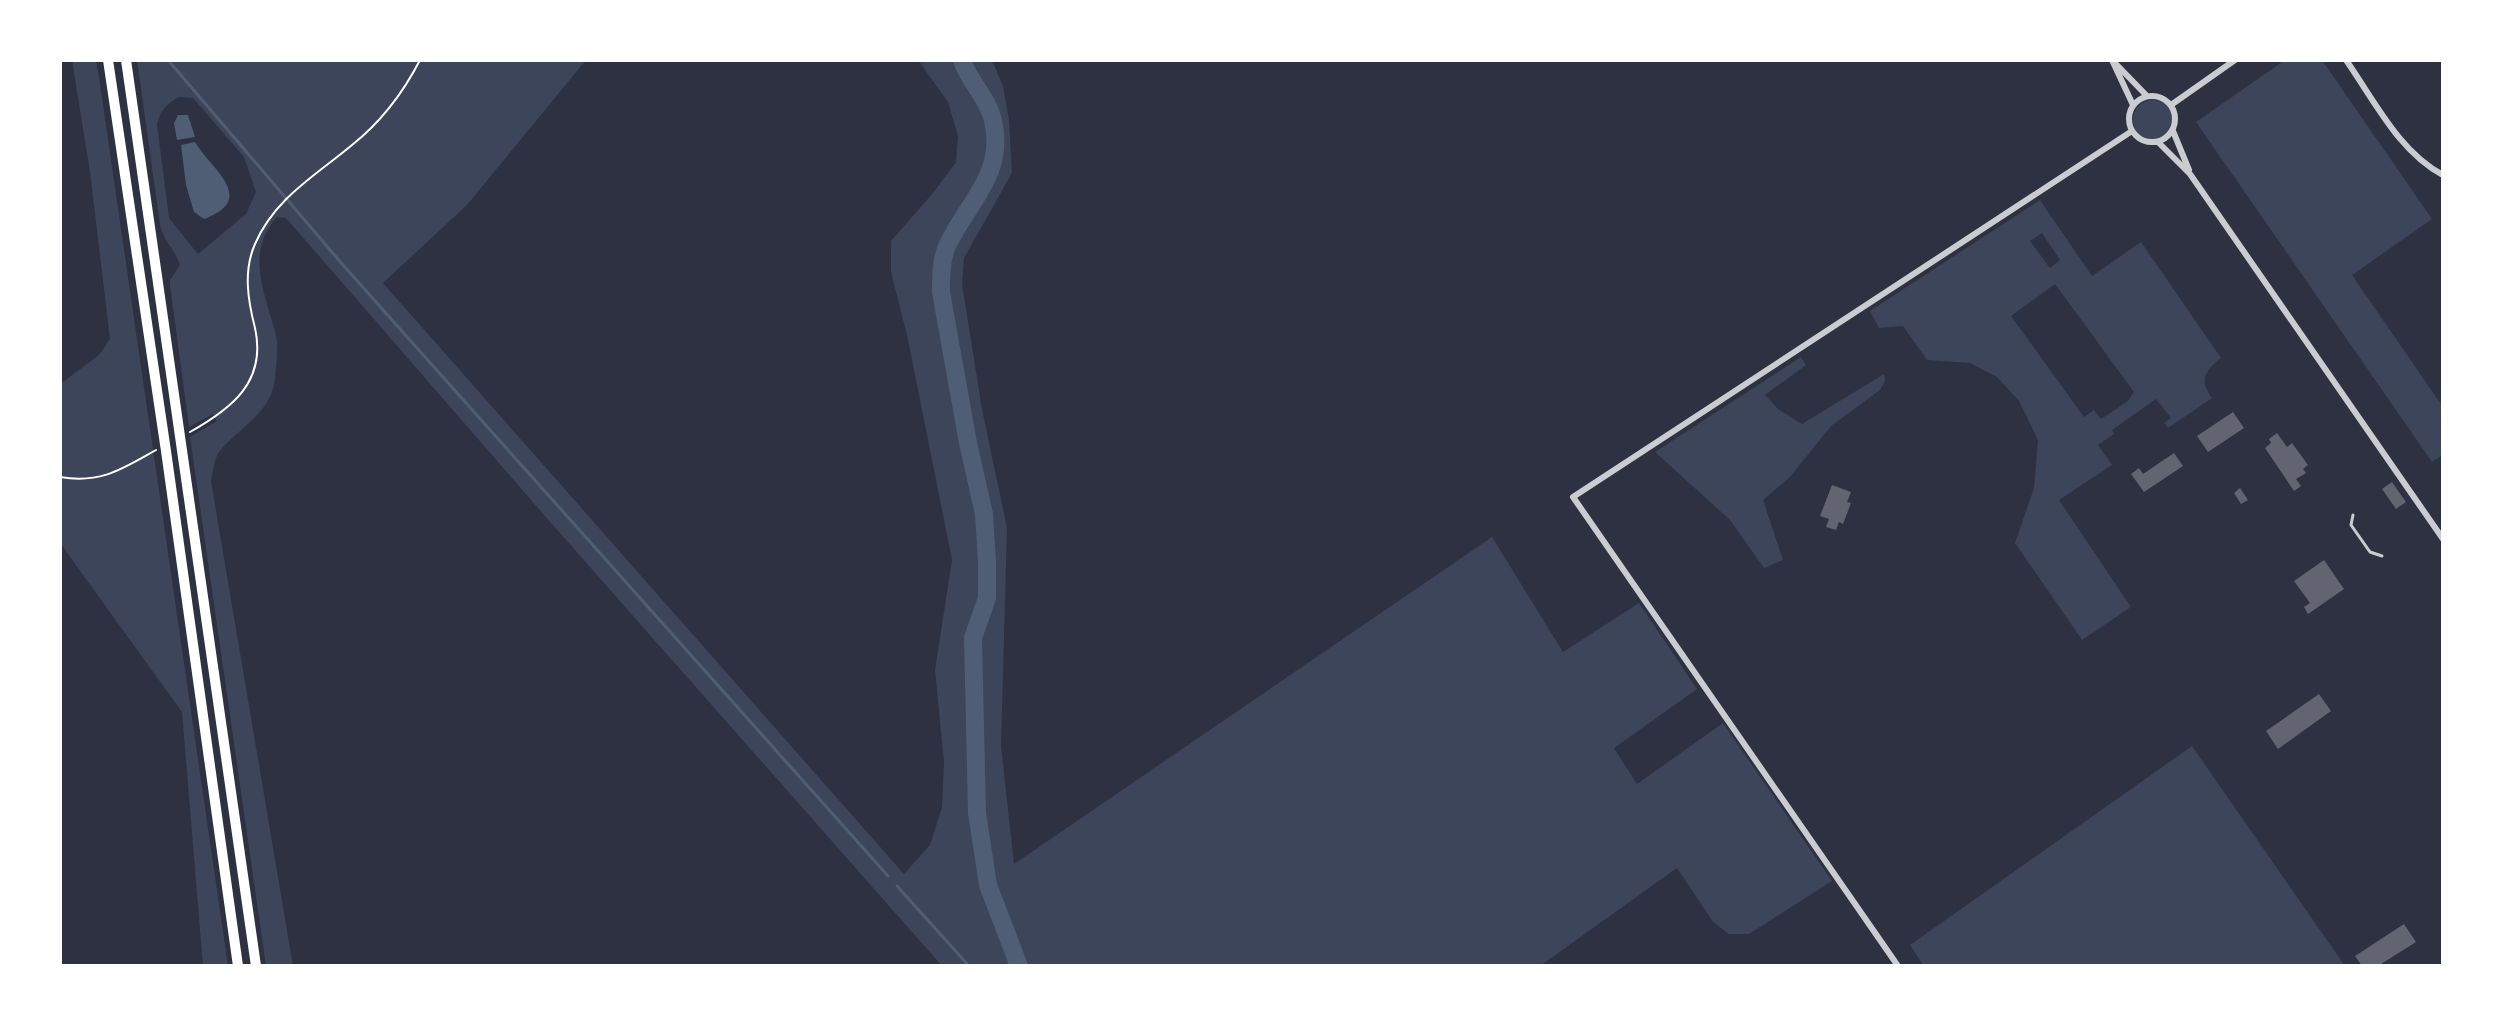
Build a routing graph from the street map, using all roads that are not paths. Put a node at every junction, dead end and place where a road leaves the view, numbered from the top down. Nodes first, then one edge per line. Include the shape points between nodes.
1 (108, 60) edge
2 (126, 60) edge
3 (2235, 60) edge
4 (2346, 60) edge
5 (2112, 61) edge
6 (2147, 96) junction
7 (2133, 105) junction
8 (2171, 105) junction
9 (2132, 131) junction
10 (2173, 131) junction
11 (2158, 142) junction
12 (2190, 174) junction
13 (2443, 175) edge
14 (2353, 515) dead end
15 (2443, 539) edge
16 (2382, 556) dead end
17 (238, 966) edge
18 (256, 966) edge
19 (1898, 966) edge

1 - 17 highway
2 - 18 highway
3 - 8 street
4 - 13 street via 2410,151
5 - 6 street
5 - 7 street
6 - 7 street
6 - 8 street
7 - 9 street
8 - 10 street
9 - 11 street via 2143,141
9 - 19 street via 1573,497
10 - 11 street
10 - 12 street
11 - 12 street
12 - 15 street
14 - 16 lane via 2351,525 2370,552

